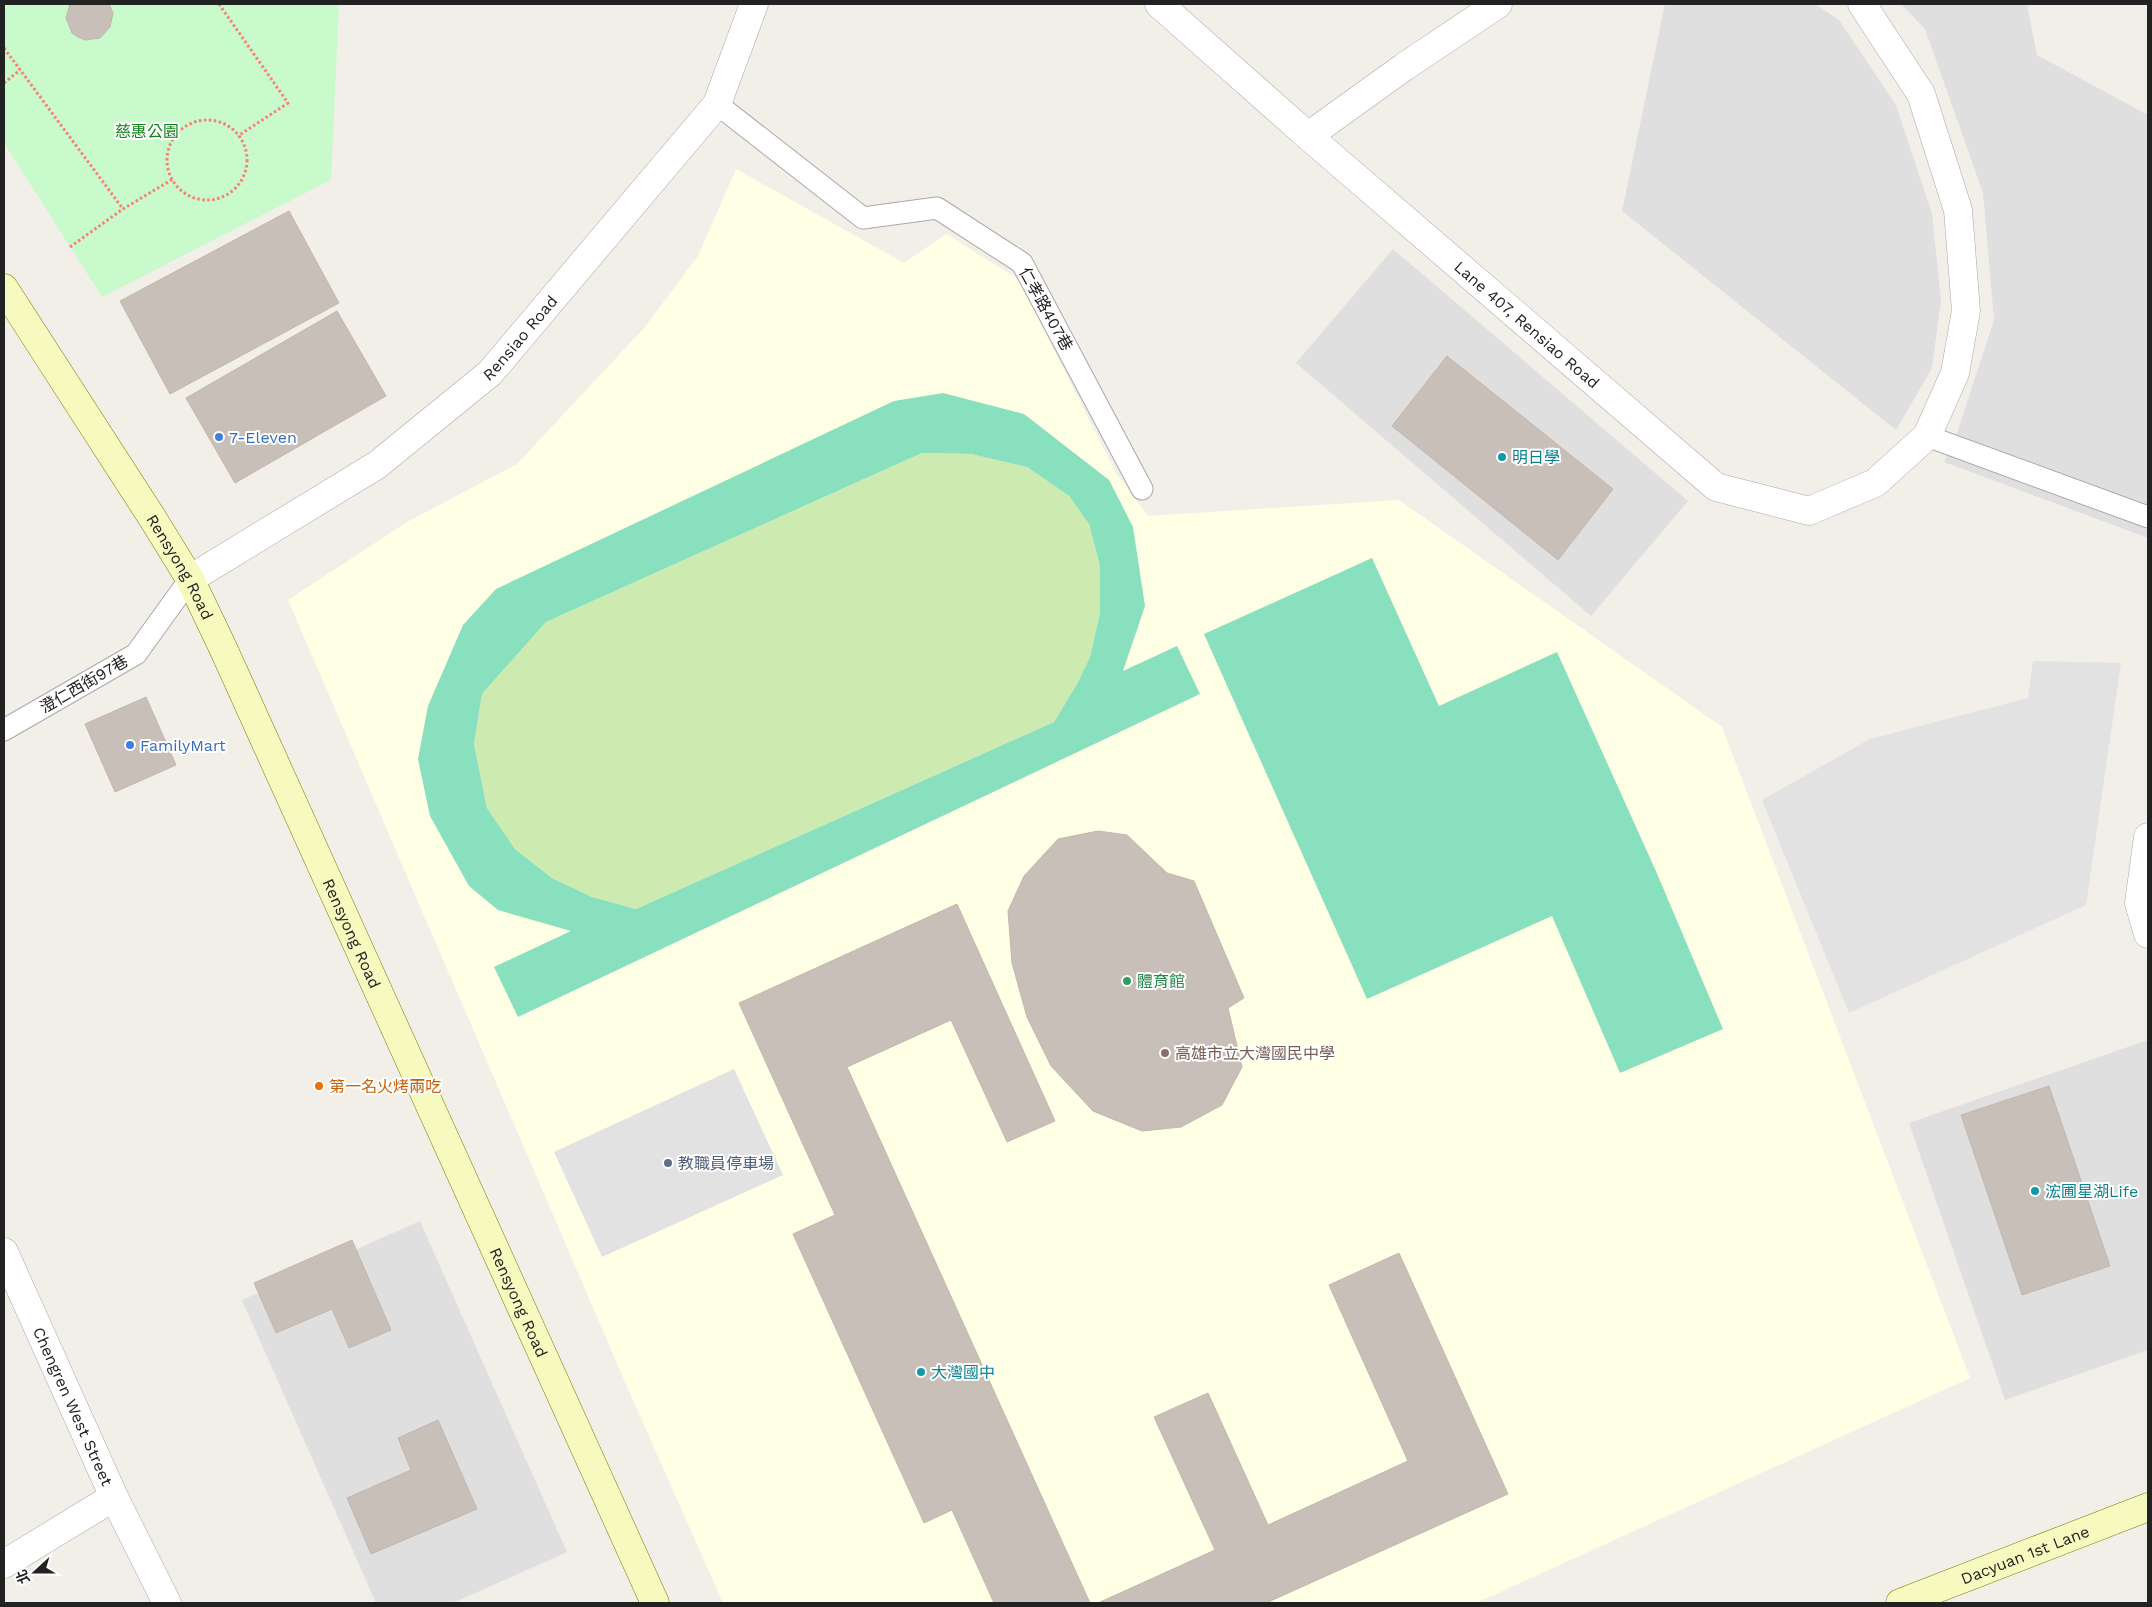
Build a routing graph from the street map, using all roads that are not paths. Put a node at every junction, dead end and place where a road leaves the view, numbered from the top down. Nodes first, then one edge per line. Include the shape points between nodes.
1 (754, 4) edge
2 (1159, 4) edge
3 (1498, 4) edge
4 (1862, 4) edge
5 (717, 104) junction
6 (1308, 136) junction
7 (4, 288) edge
8 (1928, 436) junction
9 (1142, 489) dead end
10 (2148, 518) edge
11 (190, 579) junction
12 (4, 730) edge
13 (2148, 838) edge
14 (2148, 934) edge
15 (4, 1252) edge
16 (114, 1497) junction
17 (2148, 1507) edge
18 (4, 1564) edge
19 (167, 1603) edge
20 (655, 1603) edge
21 (1900, 1603) edge

1 - 5 street, Rensiao Road
2 - 6 street, Lane 407, Rensiao Road
3 - 6 street
4 - 8 street via 1921,94 1958,210 1966,312 1955,373
5 - 9 lane, 仁孝路407巷 via 863,218 937,208 1022,263
5 - 11 street, Rensiao Road via 490,373 377,465
6 - 8 street, Lane 407, Rensiao Road via 1716,487 1809,511 1875,483
7 - 11 street, Rensyong Road
8 - 10 lane
11 - 12 lane, 澄仁西街97巷 via 136,654
11 - 20 street, Rensyong Road
13 - 14 street via 2138,904
15 - 16 street, Chengren West Street
16 - 18 street, Chengren West Street
16 - 19 street
17 - 21 street, Dacyuan 1st Lane

